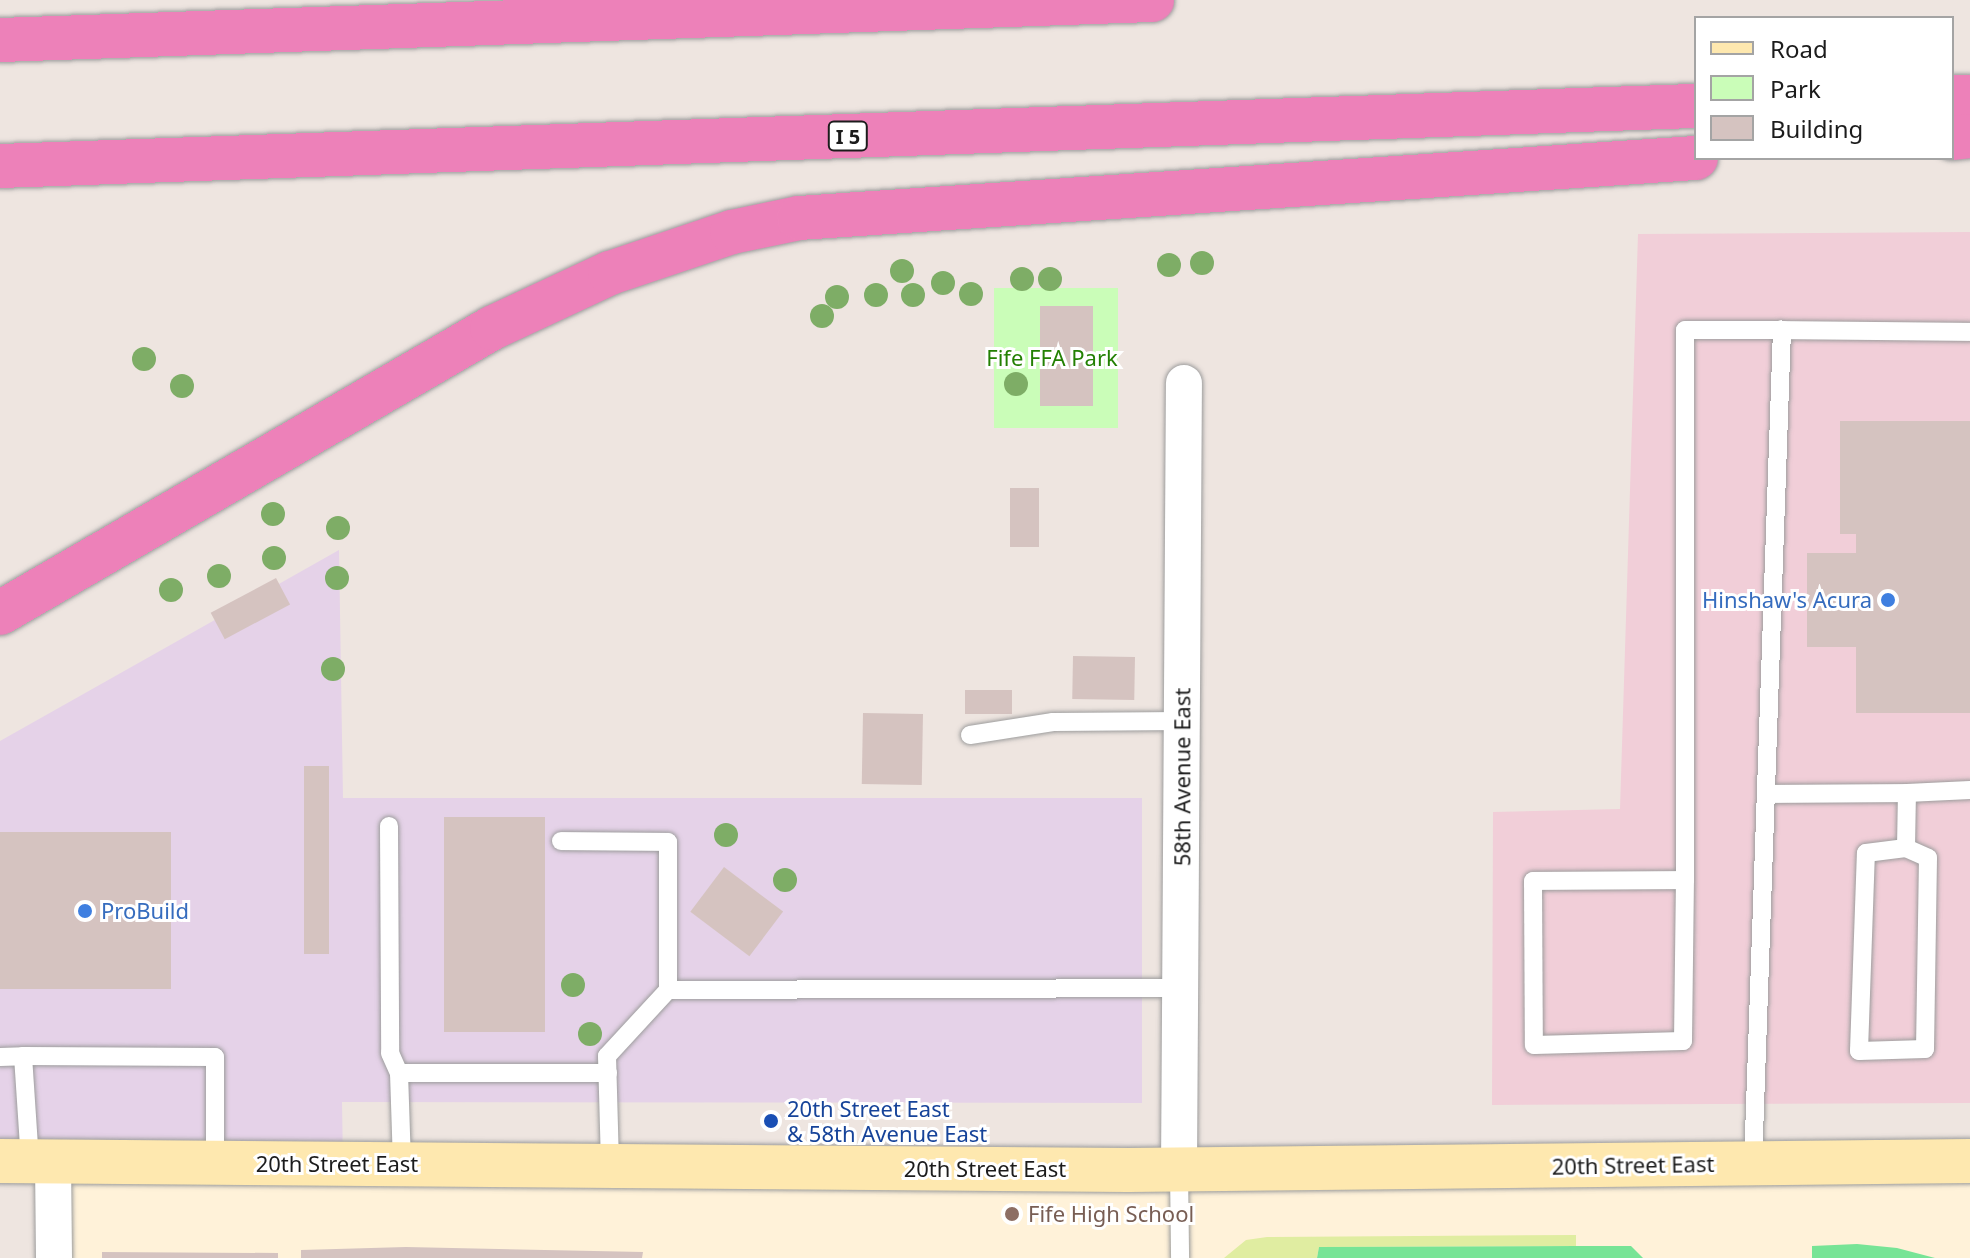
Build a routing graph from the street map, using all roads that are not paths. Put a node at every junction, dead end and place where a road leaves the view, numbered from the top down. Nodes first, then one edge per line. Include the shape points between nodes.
1 (1152, 0) edge
2 (0, 40) edge
3 (1694, 106) edge
4 (1694, 158) edge
5 (0, 166) edge
6 (1782, 330) junction
7 (1970, 332) edge
8 (1184, 383) dead end
9 (0, 613) edge
10 (1182, 721) junction
11 (970, 735) dead end
12 (1970, 790) edge
13 (1907, 793) junction
14 (1768, 794) junction
15 (389, 826) dead end
16 (561, 841) dead end
17 (1906, 848) junction
18 (1685, 880) junction
19 (1180, 988) junction
20 (668, 990) junction
21 (23, 1056) junction
22 (0, 1057) edge
23 (399, 1073) junction
24 (608, 1073) junction
25 (28, 1161) edge
26 (1970, 1161) edge
27 (215, 1163) junction
28 (402, 1164) junction
29 (1753, 1164) junction
30 (610, 1166) junction
31 (1179, 1170) junction
32 (54, 1258) edge
33 (1180, 1258) edge

1 - 2 highway
3 - 5 highway, I 5
4 - 9 highway via 799,218 732,232 610,273 492,328
6 - 7 lane
6 - 14 lane
6 - 18 lane via 1685,330
8 - 10 street, 58th Avenue East
10 - 11 lane via 1053,722
10 - 19 street, 58th Avenue East
12 - 13 lane
13 - 14 lane
13 - 17 lane
14 - 29 lane
15 - 23 lane via 390,1053
16 - 20 lane via 668,842
17 - 17 lane via 1928,858 1925,1049 1859,1051 1866,853
18 - 18 lane via 1683,1041 1534,1045 1533,881
19 - 20 lane
19 - 31 street, 58th Avenue East
20 - 24 lane via 607,1056
21 - 22 lane
21 - 25 lane
21 - 27 lane via 215,1057
23 - 24 lane
23 - 28 lane
24 - 30 lane
25 - 27 main road, 20th Street East
25 - 32 street
26 - 29 main road, 20th Street East
27 - 28 main road, 20th Street East
28 - 30 main road, 20th Street East
29 - 31 main road, 20th Street East
30 - 31 main road, 20th Street East
31 - 33 lane

